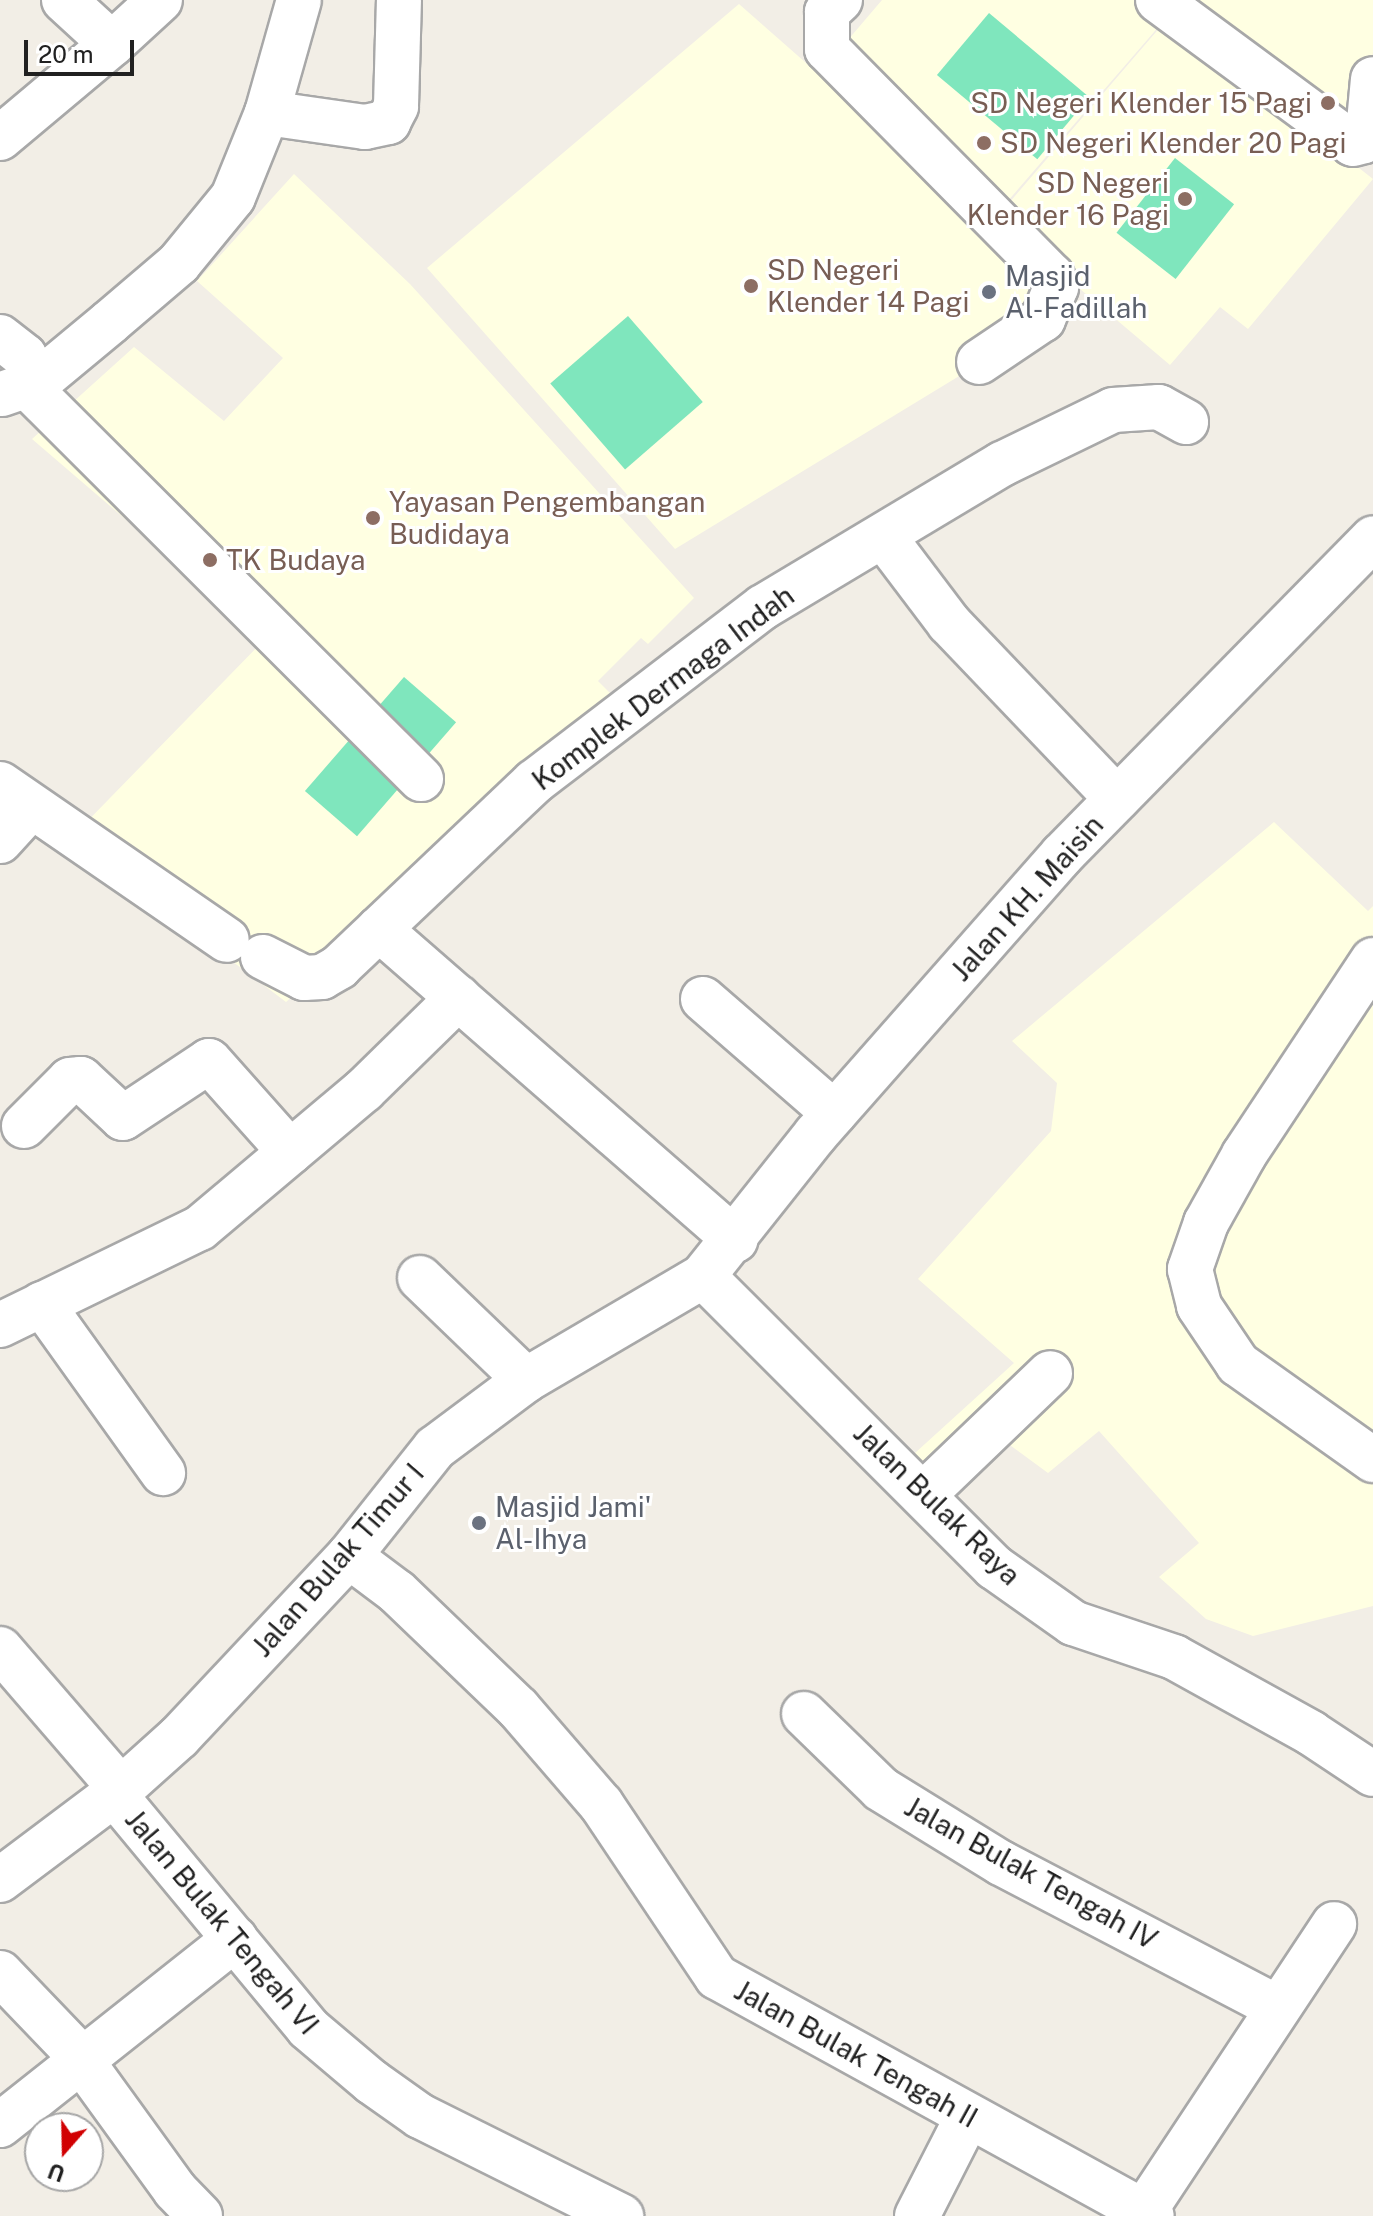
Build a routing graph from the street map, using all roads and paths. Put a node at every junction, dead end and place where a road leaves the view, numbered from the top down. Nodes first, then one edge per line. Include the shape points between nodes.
1 (64, 0) edge
2 (160, 0) edge
3 (299, 0) edge
4 (399, 0) edge
5 (840, 0) edge
6 (1158, 0) edge
7 (112, 44) junction
8 (1373, 79) edge
9 (267, 113) junction
10 (0, 138) edge
11 (0, 337) edge
12 (979, 362) dead end
13 (22, 387) edge
14 (1186, 422) dead end
15 (884, 537) junction
16 (1373, 538) edge
17 (421, 779) dead end
18 (16, 795) edge
19 (1117, 799) junction
20 (0, 841) edge
21 (379, 929) junction
22 (1373, 960) edge
23 (458, 998) junction
24 (703, 999) dead end
25 (834, 1113) junction
26 (24, 1126) dead end
27 (290, 1152) junction
28 (735, 1240) junction
29 (703, 1276) junction
30 (420, 1278) dead end
31 (42, 1304) junction
32 (0, 1325) edge
33 (1050, 1373) dead end
34 (526, 1380) junction
35 (1373, 1460) edge
36 (163, 1473) dead end
37 (923, 1495) junction
38 (349, 1556) junction
39 (0, 1649) edge
40 (804, 1714) dead end
41 (1373, 1774) edge
42 (118, 1791) junction
43 (0, 1880) edge
44 (1334, 1924) dead end
45 (235, 1939) junction
46 (0, 1973) edge
47 (1276, 2007) junction
48 (82, 2064) junction
49 (968, 2116) junction
50 (0, 2125) edge
51 (1145, 2215) edge
52 (200, 2216) edge
53 (621, 2216) edge
54 (917, 2216) edge

1 - 7 street
2 - 7 street
3 - 9 street
4 - 9 street via 396,106 388,122 365,127
5 - 12 street via 827,12 827,49 1052,276 1056,287 1043,319
6 - 8 street via 1353,144 1360,144 1368,133
7 - 10 street
9 - 13 street via 233,197 179,263
11 - 13 street via 24,356
13 - 17 street
14 - 15 street, Komplek Dermaga Indah via 1159,407 1113,410 1002,464
15 - 19 street via 949,623
15 - 21 street, Komplek Dermaga Indah via 763,607 534,782
16 - 19 street, Jalan KH. Maisin
18 - 20 street, Komplek Dermaga Indah
18 - 21 street, Komplek Dermaga Indah via 245,948 304,978 322,977
19 - 25 street, Jalan KH. Maisin
21 - 23 street
22 - 35 street via 1244,1155 1206,1223 1190,1269 1199,1306 1238,1364
23 - 27 street
23 - 28 street
24 - 25 street
25 - 28 street, Jalan KH. Maisin
26 - 27 street via 70,1080 81,1079 123,1118 209,1061
27 - 31 street via 200,1228
28 - 29 street, Jalan KH. Maisin
29 - 34 street, Jalan Bulak Timur I
29 - 37 street, Jalan Bulak Raya
30 - 34 street
31 - 32 street
31 - 36 street
33 - 37 street
34 - 38 street, Jalan Bulak Timur I via 435,1448
37 - 41 street, Jalan Bulak Raya via 994,1567 1073,1623 1174,1657
38 - 42 street, Jalan Bulak Timur I via 179,1737
38 - 49 street, Jalan Bulak Tengah II via 397,1592 518,1708 601,1804 717,1977
39 - 42 street, Jalan Bulak Tengah VI
40 - 47 street, Jalan Bulak Tengah IV via 881,1789 1001,1863
42 - 43 street, Jalan Bulak Timur I
42 - 45 street, Jalan Bulak Tengah VI
44 - 47 street
45 - 48 street
45 - 53 street, Jalan Bulak Tengah VI via 308,2028 372,2082 420,2116
46 - 48 street
47 - 51 street
48 - 50 street
48 - 52 street
49 - 51 street, Jalan Bulak Tengah II
49 - 54 street

